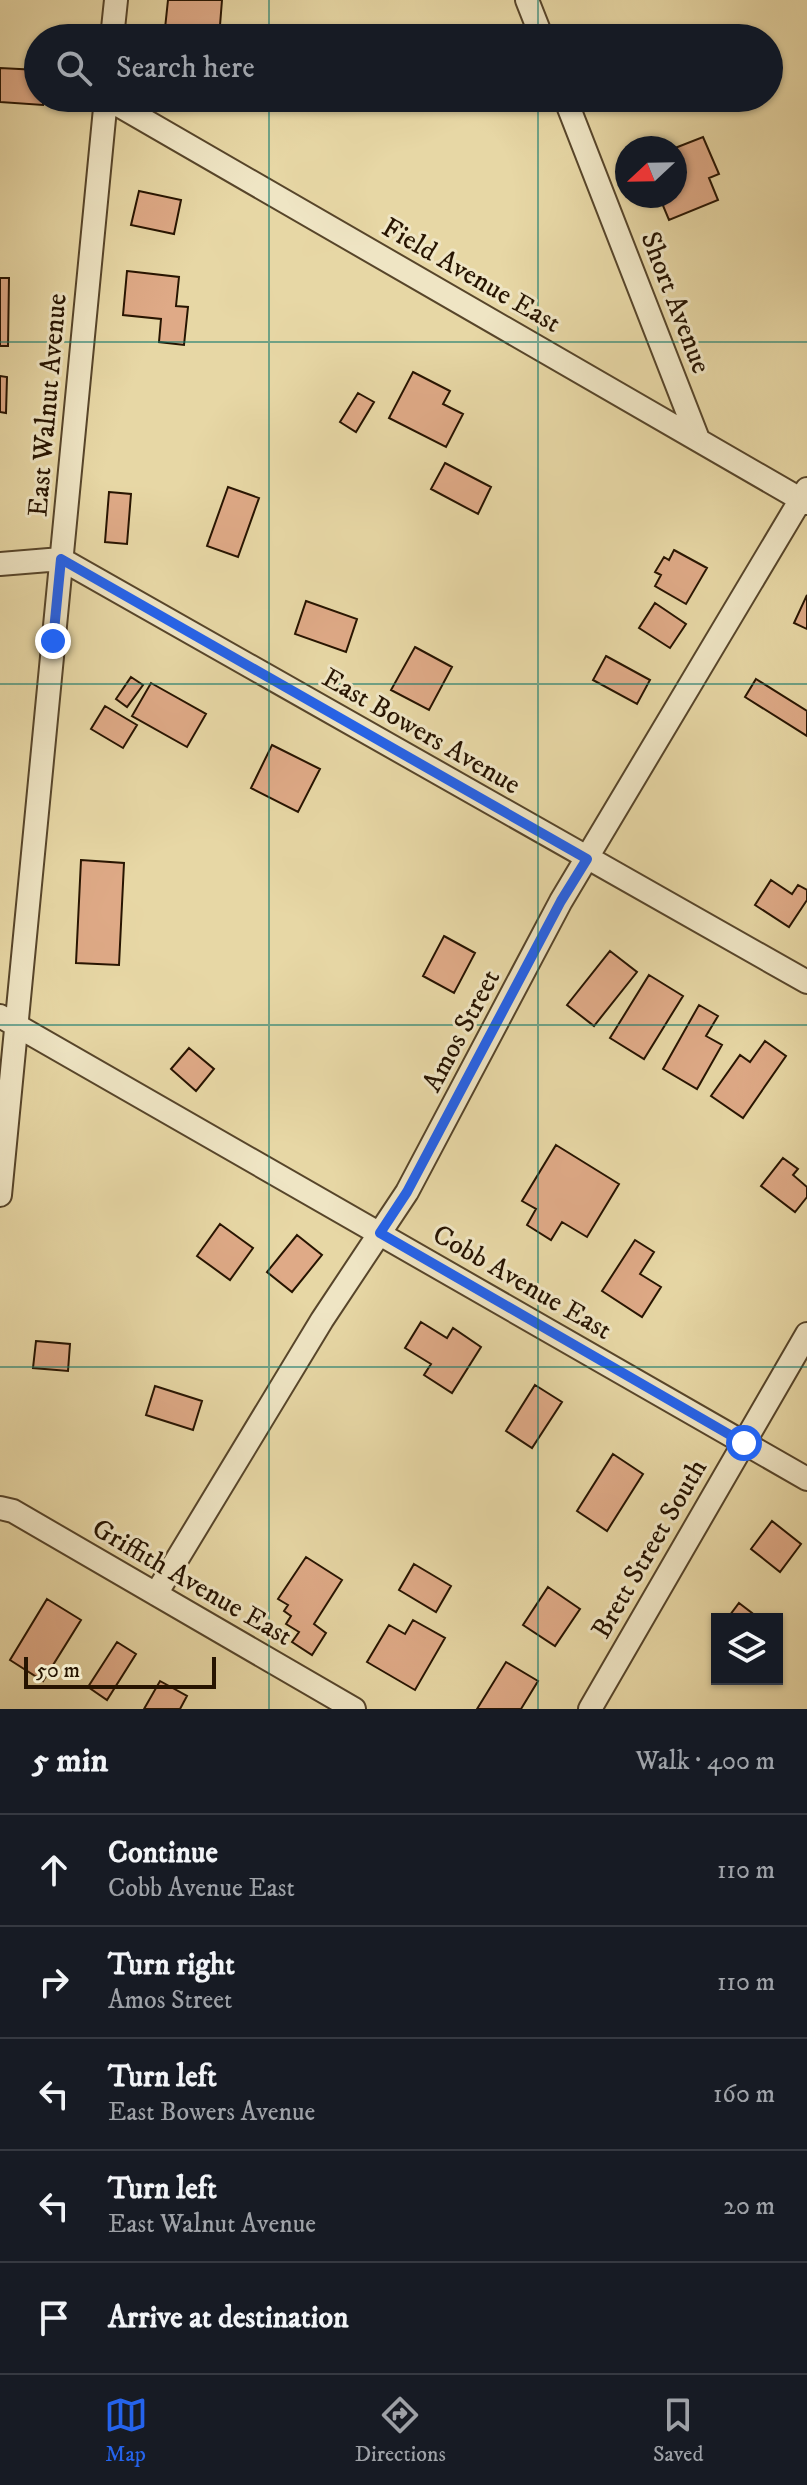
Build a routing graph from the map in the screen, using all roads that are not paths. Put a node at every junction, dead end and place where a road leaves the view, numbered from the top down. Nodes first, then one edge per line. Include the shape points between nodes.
1 (116, 0) edge
2 (527, 0) edge
3 (113, 24) edge
4 (536, 24) edge
5 (105, 112) edge
6 (130, 112) edge
7 (570, 112) edge
8 (698, 439) junction
9 (805, 497) edge
10 (61, 559) junction
11 (0, 564) edge
12 (587, 859) junction
13 (807, 982) edge
14 (8, 1019) edge
15 (0, 1195) edge
16 (380, 1233) junction
17 (807, 1334) edge
18 (744, 1443) junction
19 (807, 1479) edge
20 (0, 1508) edge
21 (156, 1594) junction
22 (354, 1709) edge
23 (590, 1709) edge

1 - 3 street
2 - 4 street
5 - 10 street, East Walnut Avenue
6 - 8 street, Field Avenue East
7 - 8 street, Short Avenue
8 - 9 street, Field Avenue East
9 - 12 street, Amos Street
10 - 11 street
10 - 12 street, East Bowers Avenue
10 - 14 street, East Walnut Avenue
12 - 13 street, East Bowers Avenue
12 - 16 street, Amos Street
14 - 15 street, East Walnut Avenue
14 - 16 street, Cobb Avenue East
16 - 18 street, Cobb Avenue East
16 - 21 street, Amos Street
17 - 18 street, Brett Street South
18 - 19 street, Cobb Avenue East
18 - 23 street, Brett Street South
20 - 21 street, Griffith Avenue East
21 - 22 street, Griffith Avenue East

